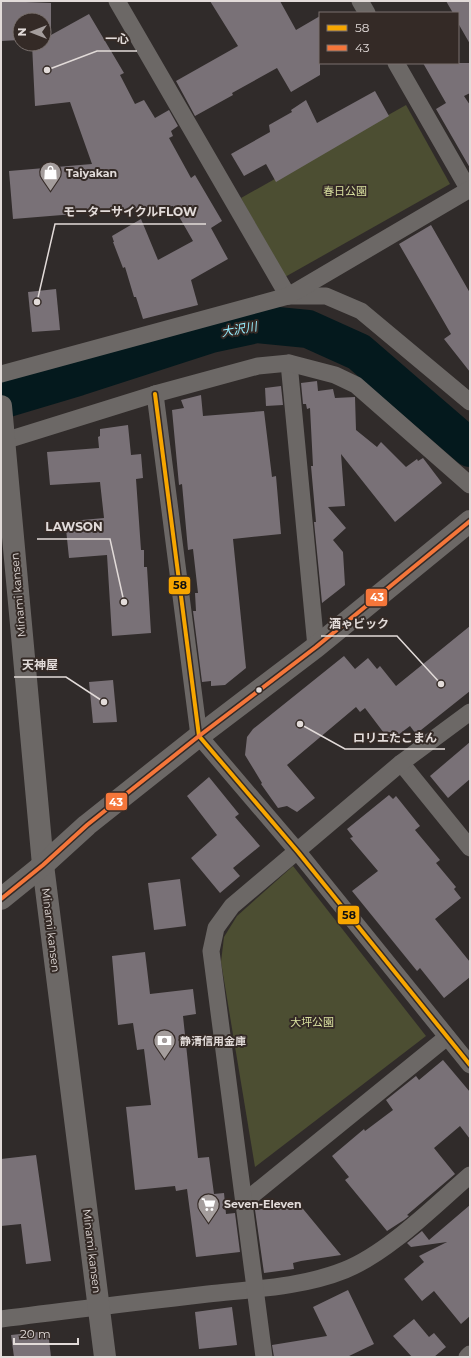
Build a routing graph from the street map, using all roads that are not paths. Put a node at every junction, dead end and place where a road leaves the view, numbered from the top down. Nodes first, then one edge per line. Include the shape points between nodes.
1 (117, 1) edge
2 (360, 1) edge
3 (366, 12) edge
4 (397, 64) edge
5 (470, 189) edge
6 (288, 296) junction
7 (289, 363) junction
8 (1, 374) edge
9 (154, 394) junction
10 (470, 402) edge
11 (1, 406) edge
12 (2, 439) edge
13 (470, 485) edge
14 (470, 521) edge
15 (316, 647) junction
16 (470, 712) edge
17 (199, 736) junction
18 (401, 763) junction
19 (470, 848) edge
20 (298, 852) junction
21 (42, 866) junction
22 (1, 899) edge
23 (447, 1037) junction
24 (470, 1065) edge
25 (470, 1175) edge
26 (244, 1202) junction
27 (256, 1288) junction
28 (99, 1307) junction
29 (1, 1319) edge
30 (470, 1354) edge
31 (105, 1357) edge
32 (264, 1357) edge
33 (467, 1357) edge

1 - 6 street
2 - 3 street
4 - 5 street
5 - 6 street
6 - 8 street
6 - 10 street via 326,296 362,310
7 - 9 street via 258,366
7 - 13 street via 335,375 356,384
7 - 15 street
9 - 12 street
9 - 17 street
11 - 12 main road, Minami kansen
12 - 21 main road, Minami kansen
14 - 15 main road
15 - 17 main road
16 - 18 street
17 - 20 street
17 - 21 main road via 87,824
18 - 19 street
18 - 20 street
20 - 23 street
20 - 26 street via 232,906 216,928 211,951
21 - 22 main road
21 - 28 main road, Minami kansen
23 - 24 street
23 - 26 street
25 - 27 street via 393,1241 346,1270 311,1280
26 - 27 street
27 - 28 street
27 - 32 street
28 - 29 street
28 - 31 main road, Minami kansen
30 - 33 street

